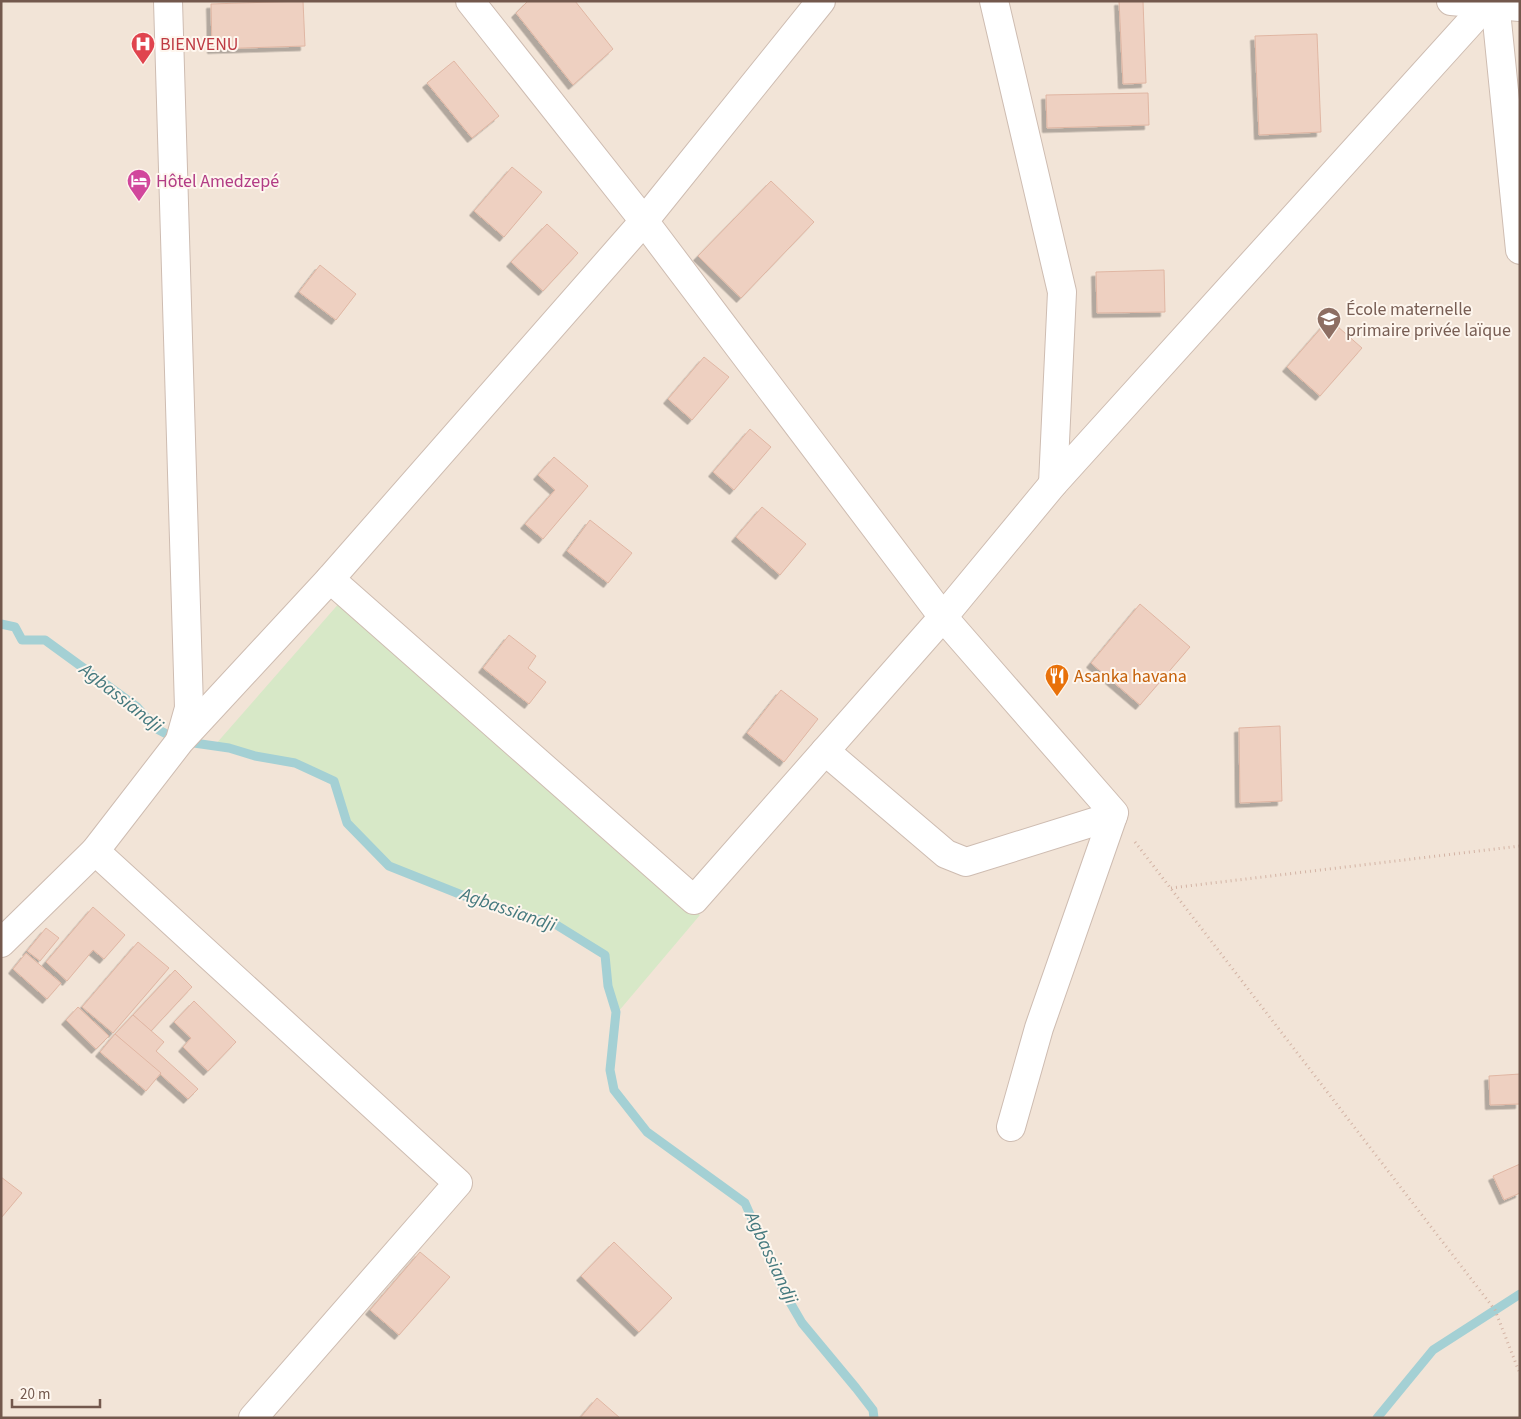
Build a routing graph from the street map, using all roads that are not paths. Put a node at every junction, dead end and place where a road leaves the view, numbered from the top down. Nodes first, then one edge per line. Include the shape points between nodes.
1 (168, 1) edge
2 (470, 1) edge
3 (821, 1) edge
4 (994, 1) edge
5 (1451, 1) edge
6 (1499, 4) edge
7 (644, 221) junction
8 (1520, 250) edge
9 (1052, 484) junction
10 (330, 579) junction
11 (943, 617) junction
12 (180, 741) junction
13 (825, 751) junction
14 (1113, 815) junction
15 (95, 851) junction
16 (1, 943) edge
17 (1011, 1127) dead end
18 (252, 1418) edge

1 - 12 street via 189,708
2 - 7 street
3 - 7 street
4 - 9 street via 1062,292
5 - 6 street
6 - 8 street
6 - 9 street
7 - 10 street
7 - 11 street
9 - 11 street
10 - 12 street
10 - 13 street via 694,900
11 - 13 street
11 - 14 street
12 - 15 street
13 - 14 street via 946,854 966,862
14 - 17 street via 1039,1028
15 - 16 street
15 - 18 street via 458,1183

